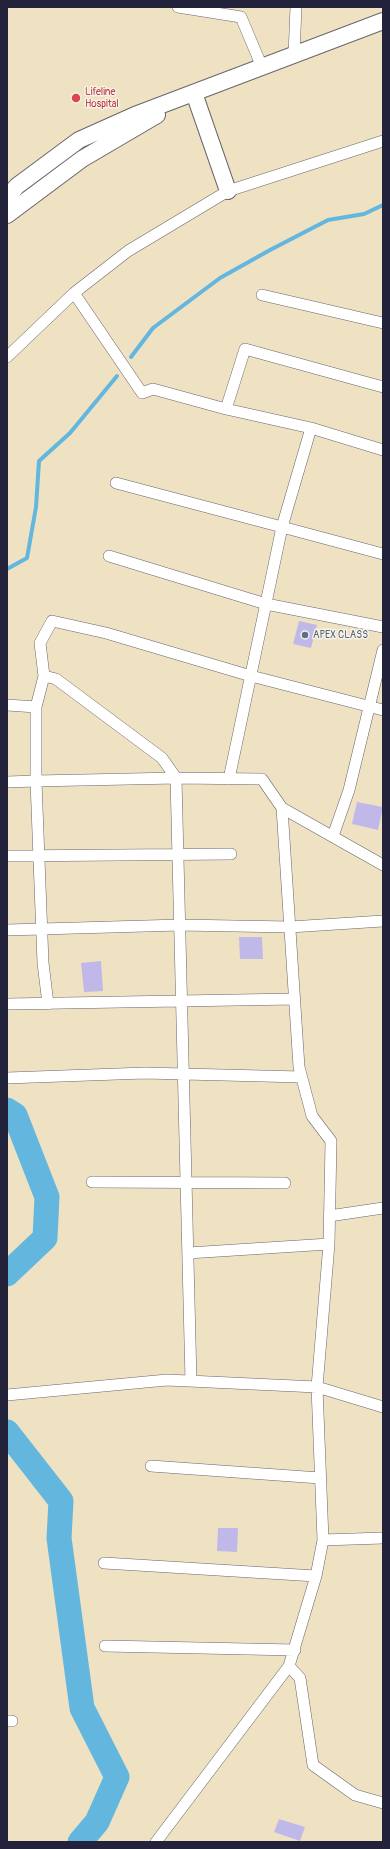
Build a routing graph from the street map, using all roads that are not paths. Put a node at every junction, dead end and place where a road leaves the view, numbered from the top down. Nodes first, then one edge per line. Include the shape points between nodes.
1 (178, 7) edge
2 (296, 7) edge
3 (383, 21) edge
4 (294, 55) junction
5 (262, 67) junction
6 (194, 93) junction
7 (383, 141) edge
8 (228, 191) junction
9 (7, 197) edge
10 (7, 215) edge
11 (74, 293) junction
12 (262, 295) dead end
13 (383, 322) edge
14 (7, 357) edge
15 (383, 387) edge
16 (226, 409) junction
17 (311, 428) junction
18 (383, 450) edge
19 (116, 483) dead end
20 (282, 527) junction
21 (383, 554) edge
22 (109, 556) dead end
23 (266, 604) junction
24 (383, 627) edge
25 (383, 650) edge
26 (44, 676) junction
27 (251, 676) junction
28 (7, 705) edge
29 (370, 706) junction
30 (36, 707) junction
31 (383, 710) edge
32 (176, 778) junction
33 (229, 779) junction
34 (36, 781) junction
35 (7, 782) edge
36 (282, 808) junction
37 (332, 836) junction
38 (178, 854) junction
39 (231, 854) dead end
40 (7, 856) edge
41 (39, 856) junction
42 (383, 865) edge
43 (383, 921) edge
44 (180, 925) junction
45 (290, 927) junction
46 (42, 929) junction
47 (7, 930) edge
48 (294, 999) junction
49 (182, 1002) junction
50 (7, 1004) edge
51 (48, 1004) junction
52 (183, 1074) junction
53 (301, 1077) junction
54 (7, 1078) edge
55 (92, 1182) dead end
56 (186, 1183) junction
57 (285, 1183) dead end
58 (383, 1208) edge
59 (329, 1216) junction
60 (329, 1244) junction
61 (188, 1253) junction
62 (191, 1381) junction
63 (317, 1387) junction
64 (7, 1396) edge
65 (383, 1407) edge
66 (151, 1466) dead end
67 (320, 1478) junction
68 (383, 1538) edge
69 (323, 1540) junction
70 (104, 1563) dead end
71 (316, 1576) junction
72 (106, 1646) dead end
73 (295, 1650) junction
74 (289, 1666) junction
75 (383, 1803) edge
76 (156, 1842) edge

1 - 5 street via 241,17
2 - 4 street
3 - 4 street
4 - 5 street
5 - 6 street
6 - 8 street
6 - 9 street via 79,140 17,186
6 - 10 street via 82,159
7 - 8 street
8 - 11 street via 128,251
11 - 14 street
11 - 16 street via 142,393 153,389
12 - 13 street
15 - 16 street via 245,349
16 - 17 street
17 - 18 street
17 - 20 street
19 - 20 street
20 - 21 street
20 - 23 street
22 - 23 street
23 - 24 street
23 - 27 street
25 - 29 street
26 - 27 street via 40,643 52,621 106,633
26 - 30 street
26 - 32 street via 56,679 162,758
27 - 29 street
27 - 33 street
28 - 30 street
29 - 31 street
29 - 37 street via 349,790
30 - 34 street
32 - 33 street
32 - 34 street
32 - 38 street
33 - 36 street via 262,780
34 - 35 street
34 - 41 street
36 - 37 street
36 - 45 street
37 - 42 street
38 - 39 street
38 - 41 street
38 - 44 street
40 - 41 street
41 - 46 street
43 - 45 street
44 - 45 street
44 - 46 street
44 - 49 street
45 - 48 street
46 - 47 street
46 - 51 street
48 - 49 street
48 - 53 street
49 - 51 street
49 - 52 street
50 - 51 street
52 - 53 street
52 - 54 street
52 - 56 street
53 - 59 street via 312,1116 331,1141
55 - 56 street
56 - 57 street
56 - 61 street
58 - 59 street
59 - 60 street
60 - 61 street
60 - 63 street
61 - 62 street
62 - 63 street
62 - 64 street via 168,1380
63 - 65 street
63 - 67 street
66 - 67 street
67 - 69 street
68 - 69 street
69 - 71 street
70 - 71 street
71 - 73 street
72 - 73 street
73 - 74 street
74 - 75 street via 300,1678 313,1764 355,1795
74 - 76 street

